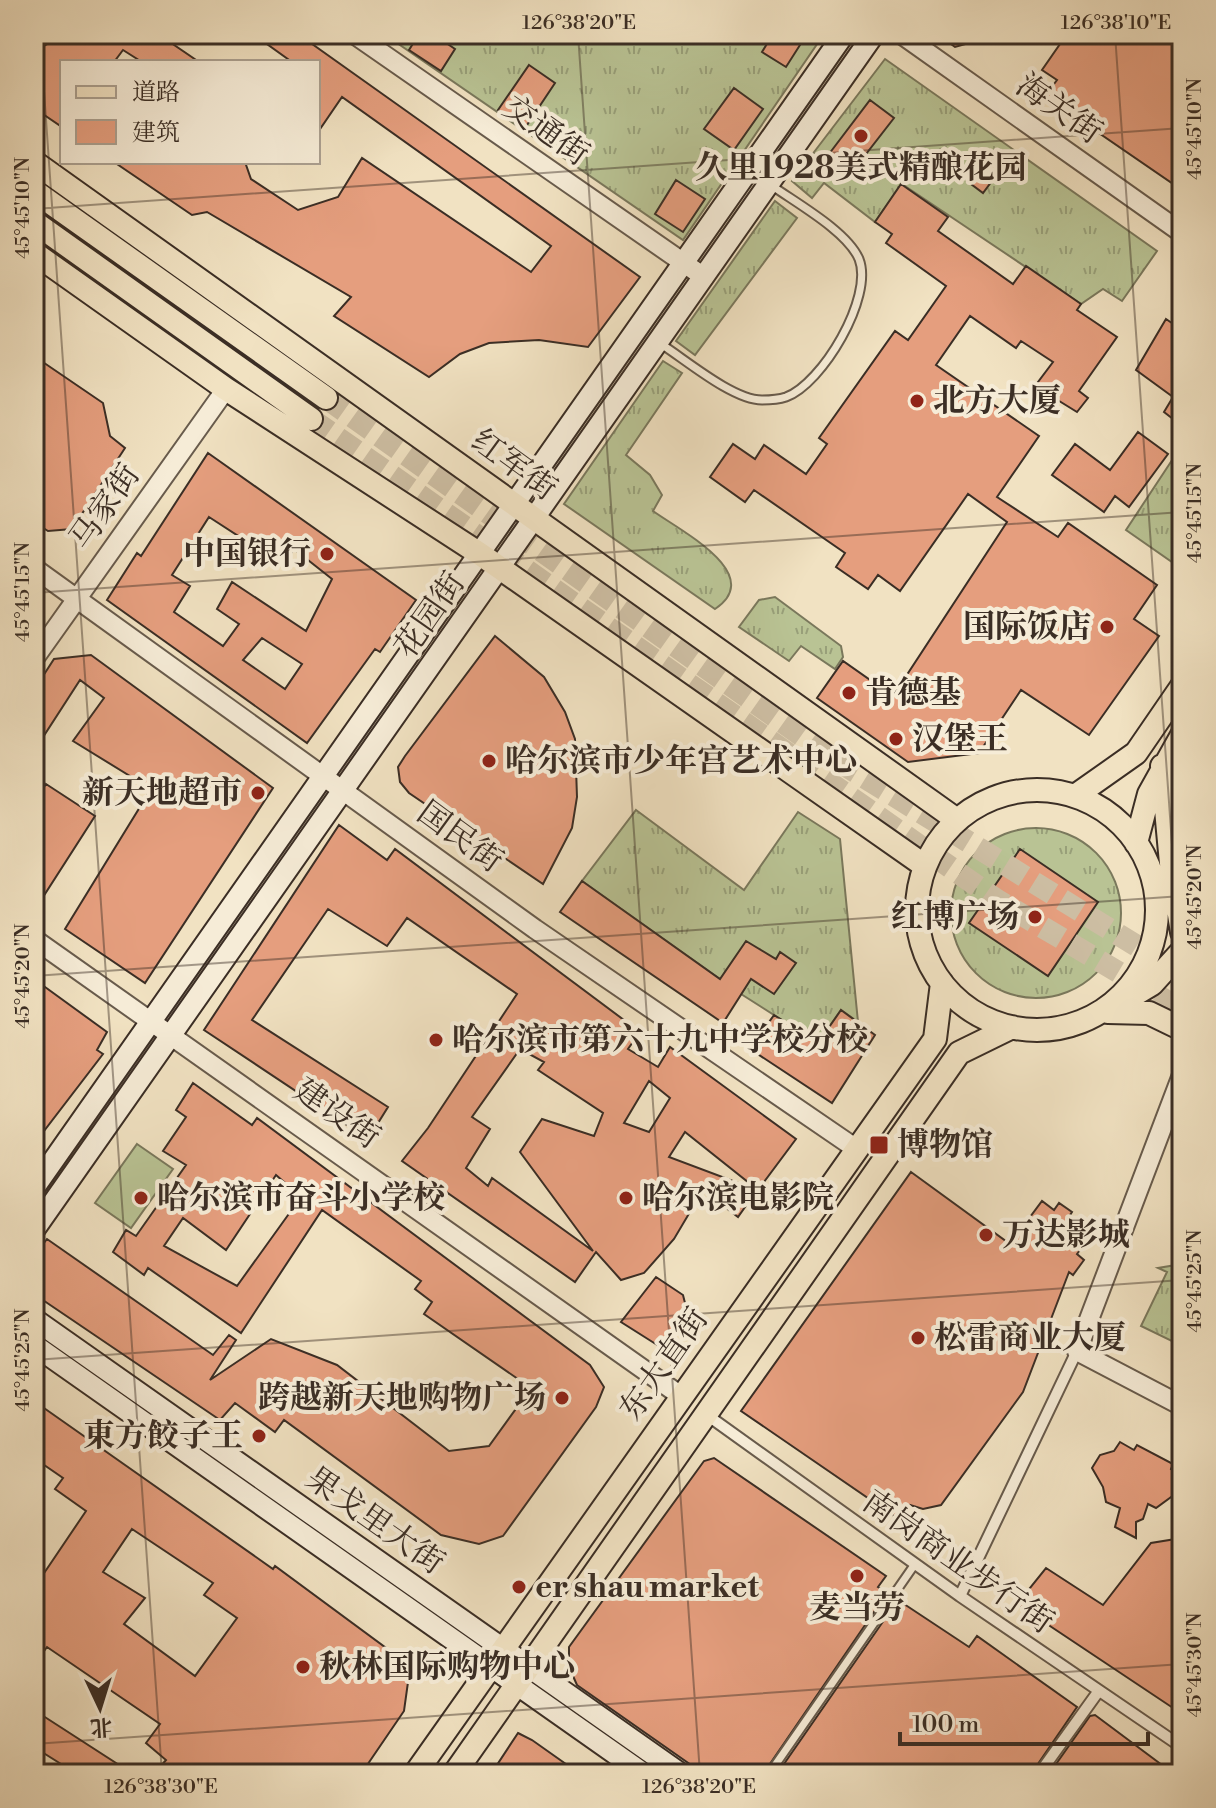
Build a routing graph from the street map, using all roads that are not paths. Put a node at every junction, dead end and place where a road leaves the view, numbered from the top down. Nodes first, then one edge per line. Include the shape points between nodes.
1 (354, 34) edge
2 (844, 34) edge
3 (874, 34) edge
4 (901, 34) edge
5 (34, 162) edge
6 (770, 183) junction
7 (34, 191) edge
8 (34, 222) edge
9 (1182, 233) edge
10 (34, 253) edge
11 (683, 263) junction
12 (704, 277) junction
13 (113, 279) junction
14 (131, 325) junction
15 (658, 342) junction
16 (226, 389) junction
17 (326, 398) tunnel mouth
18 (311, 419) tunnel mouth
19 (514, 505) junction
20 (533, 519) junction
21 (480, 554) junction
22 (34, 568) edge
23 (500, 568) junction
24 (77, 599) junction
25 (34, 659) edge
26 (1182, 686) edge
27 (1182, 735) edge
28 (1162, 766) junction
29 (324, 775) junction
30 (344, 789) junction
31 (1075, 796) junction
32 (957, 820) junction
33 (1136, 843) junction
34 (925, 866) junction
35 (1155, 931) junction
36 (1182, 932) edge
37 (34, 939) edge
38 (1182, 948) edge
39 (942, 983) junction
40 (1099, 1012) junction
41 (152, 1020) junction
42 (1012, 1027) junction
43 (1182, 1029) edge
44 (172, 1033) junction
45 (1182, 1075) edge
46 (855, 1148) junction
47 (34, 1188) edge
48 (34, 1230) edge
49 (34, 1319) edge
50 (34, 1345) edge
51 (1077, 1351) junction
52 (681, 1396) junction
53 (1182, 1406) edge
54 (707, 1415) junction
55 (915, 1564) junction
56 (960, 1596) junction
57 (498, 1657) junction
58 (532, 1666) junction
59 (518, 1686) junction
60 (1098, 1692) junction
61 (1182, 1747) edge
62 (415, 1774) edge
63 (454, 1774) edge
64 (644, 1774) edge
65 (681, 1774) edge
66 (769, 1774) edge
67 (1039, 1774) edge

1 - 11 street, 交通街
2 - 11 main road, 花园街
3 - 6 main road, 花园街
4 - 9 street, 海关街
5 - 19 main road, 红军街
6 - 12 main road, 花园街
6 - 15 lane via 849,242 860,261 863,287 855,317 810,380 787,397 760,400 738,394
7 - 17 main road
8 - 13 main road
10 - 14 main road
11 - 12 street, 交通街
11 - 19 main road, 花园街
12 - 15 main road, 花园街
13 - 14 main road
13 - 18 main road
14 - 16 main road
15 - 20 main road, 花园街
16 - 21 main road
16 - 24 street, 马家街
19 - 20 main road, 红军街
19 - 21 main road, 花园街
20 - 23 main road, 花园街
20 - 32 main road, 红军街
21 - 23 main road
21 - 29 main road, 花园街
22 - 24 street, 国民街
23 - 30 main road, 花园街
23 - 34 main road
24 - 25 street, 马家街
24 - 29 street, 国民街
26 - 31 main road via 1136,753
27 - 28 main road
28 - 33 main road
28 - 36 main road
29 - 30 street, 国民街
29 - 41 main road, 花园街
30 - 44 main road, 花园街
30 - 46 street, 国民街 via 535,929
31 - 32 main road via 1013,792 974,807
31 - 33 main road via 1110,814
32 - 34 main road
33 - 35 main road via 1154,885
34 - 39 main road via 918,897 919,934
35 - 38 main road
35 - 40 main road via 1136,977
37 - 41 street, 建设街
38 - 40 main road via 1152,984
39 - 42 main road via 978,1014
39 - 46 main road, 东大直街 via 935,1039
40 - 42 main road via 1057,1028
40 - 43 main road via 1149,1013
41 - 44 street, 建设街
41 - 47 main road, 花园街
42 - 54 main road, 东大直街 via 959,1053
44 - 48 main road, 花园街
44 - 52 street, 建设街
45 - 51 street
46 - 52 main road, 东大直街
49 - 57 main road, 果戈里大街
50 - 57 main road, 果戈里大街
51 - 53 street
51 - 56 street
52 - 57 main road, 东大直街
54 - 55 street, 南岗商业步行街
54 - 58 main road, 东大直街
55 - 56 street, 南岗商业步行街
55 - 66 lane
56 - 60 street, 南岗商业步行街
57 - 58 main road, 果戈里大街
57 - 59 main road, 果戈里大街
57 - 62 main road, 东大直街
58 - 59 main road, 东大直街
58 - 65 main road, 果戈里大街
59 - 63 main road, 东大直街
59 - 64 main road, 果戈里大街
60 - 61 street, 南岗商业步行街
60 - 67 street

